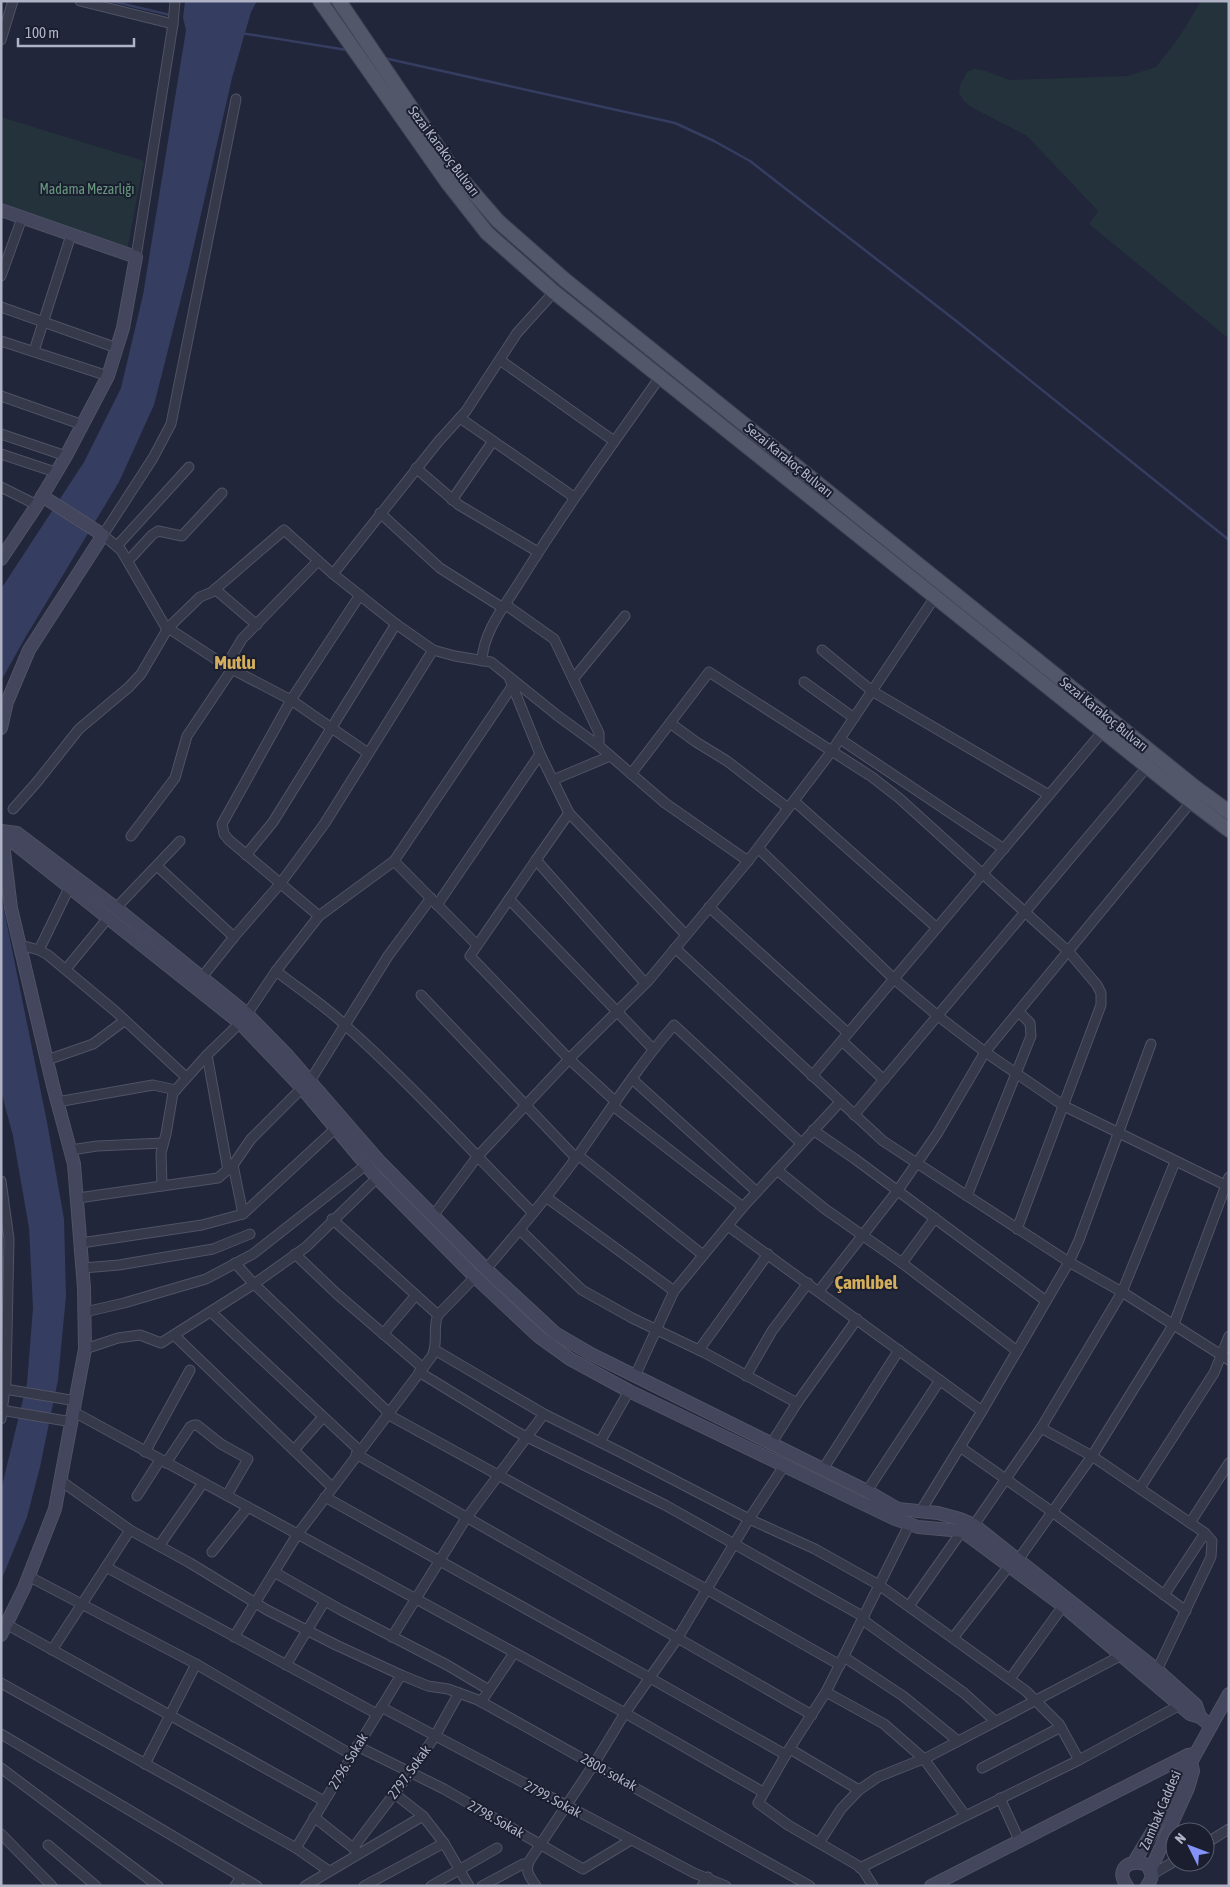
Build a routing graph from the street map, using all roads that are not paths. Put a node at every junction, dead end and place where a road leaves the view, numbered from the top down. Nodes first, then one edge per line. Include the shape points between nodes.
1 (13, 1) edge
2 (80, 1) edge
3 (175, 1) edge
4 (320, 1) edge
5 (339, 1) edge
6 (173, 20) junction
7 (1, 40) edge
8 (236, 99) dead end
9 (1, 210) edge
10 (22, 218) junction
11 (70, 235) junction
12 (136, 257) junction
13 (1, 276) edge
14 (554, 292) junction
15 (1, 307) edge
16 (43, 321) junction
17 (1, 341) edge
18 (117, 348) junction
19 (34, 351) junction
20 (500, 360) junction
21 (108, 376) junction
22 (660, 377) junction
23 (1, 396) edge
24 (460, 418) junction
25 (83, 425) junction
26 (1, 434) edge
27 (493, 441) junction
28 (614, 441) junction
29 (1, 454) edge
30 (66, 456) junction
31 (189, 467) dead end
32 (416, 468) junction
33 (56, 472) junction
34 (1, 487) edge
35 (222, 493) dead end
36 (574, 496) junction
37 (42, 500) junction
38 (452, 500) junction
39 (380, 514) junction
40 (99, 532) junction
41 (117, 546) junction
42 (538, 552) junction
43 (1, 559) edge
44 (318, 561) junction
45 (128, 562) junction
46 (333, 574) junction
47 (215, 589) junction
48 (360, 595) junction
49 (935, 597) junction
50 (505, 606) junction
51 (625, 616) dead end
52 (396, 624) junction
53 (256, 625) junction
54 (168, 628) junction
55 (433, 650) junction
56 (822, 650) dead end
57 (482, 660) junction
58 (229, 667) junction
59 (509, 676) junction
60 (574, 678) junction
61 (804, 682) dead end
62 (513, 685) junction
63 (872, 691) junction
64 (291, 700) junction
65 (854, 718) junction
66 (670, 723) junction
67 (331, 727) junction
68 (1, 728) edge
69 (1103, 731) junction
70 (840, 740) junction
71 (599, 746) junction
72 (831, 752) junction
73 (368, 753) junction
74 (540, 754) junction
75 (610, 756) junction
76 (1147, 767) junction
77 (631, 774) junction
78 (553, 780) junction
79 (1048, 794) junction
80 (1191, 802) junction
81 (791, 804) junction
82 (13, 809) dead end
83 (1229, 812) edge
84 (569, 813) junction
85 (1229, 830) edge
86 (2, 835) edge
87 (131, 836) dead end
88 (180, 841) dead end
89 (758, 848) junction
90 (1004, 849) junction
91 (246, 855) junction
92 (536, 860) junction
93 (748, 860) junction
94 (394, 861) junction
95 (157, 866) junction
96 (983, 874) junction
97 (280, 884) junction
98 (69, 888) junction
99 (509, 899) junction
100 (434, 902) junction
101 (709, 907) junction
102 (1026, 912) junction
103 (112, 913) junction
104 (319, 916) junction
105 (937, 928) junction
106 (686, 935) junction
107 (234, 937) junction
108 (20, 945) junction
109 (477, 945) junction
110 (675, 948) junction
111 (39, 950) junction
112 (1069, 952) junction
113 (66, 969) junction
114 (276, 971) junction
115 (202, 977) junction
116 (894, 979) junction
117 (646, 984) junction
118 (421, 995) dead end
119 (617, 1012) junction
120 (1019, 1012) junction
121 (938, 1016) junction
122 (244, 1019) junction
123 (124, 1021) junction
124 (346, 1025) junction
125 (848, 1033) junction
126 (842, 1041) junction
127 (1151, 1044) dead end
128 (653, 1049) junction
129 (985, 1052) junction
130 (207, 1055) junction
131 (569, 1059) junction
132 (47, 1060) junction
133 (1015, 1073) junction
134 (812, 1076) junction
135 (186, 1078) junction
136 (632, 1079) junction
137 (884, 1080) junction
138 (306, 1084) junction
139 (176, 1090) junction
140 (58, 1102) junction
141 (840, 1102) junction
142 (614, 1104) junction
143 (526, 1105) junction
144 (1064, 1106) junction
145 (854, 1115) junction
146 (336, 1128) junction
147 (813, 1130) junction
148 (1118, 1134) junction
149 (163, 1143) junction
150 (801, 1143) junction
151 (71, 1150) junction
152 (577, 1156) junction
153 (477, 1157) junction
154 (917, 1162) junction
155 (1174, 1162) junction
156 (366, 1165) junction
157 (231, 1168) junction
158 (777, 1170) junction
159 (377, 1178) junction
160 (1, 1181) edge
161 (1228, 1183) edge
162 (162, 1186) junction
163 (1, 1190) edge
164 (898, 1190) junction
165 (757, 1192) junction
166 (967, 1196) junction
167 (546, 1197) junction
168 (78, 1198) junction
169 (743, 1207) junction
170 (533, 1213) junction
171 (243, 1214) junction
172 (433, 1216) junction
173 (935, 1218) junction
174 (332, 1219) junction
175 (728, 1226) junction
176 (1017, 1229) junction
177 (520, 1230) junction
178 (5, 1232) edge
179 (250, 1234) dead end
180 (862, 1236) junction
181 (81, 1243) junction
182 (295, 1254) junction
183 (768, 1254) junction
184 (703, 1255) junction
185 (1069, 1262) junction
186 (235, 1263) junction
187 (902, 1263) junction
188 (83, 1268) junction
189 (486, 1269) junction
190 (5, 1274) edge
191 (475, 1277) junction
192 (808, 1283) junction
193 (254, 1284) junction
194 (674, 1291) junction
195 (819, 1291) junction
196 (1122, 1292) junction
197 (416, 1295) junction
198 (1046, 1301) junction
199 (85, 1312) junction
200 (211, 1312) junction
201 (438, 1315) junction
202 (857, 1319) junction
203 (1174, 1324) junction
204 (655, 1329) junction
205 (383, 1334) junction
206 (174, 1336) junction
207 (1229, 1336) edge
208 (85, 1349) junction
209 (435, 1350) junction
210 (699, 1350) junction
211 (899, 1350) junction
212 (1017, 1351) junction
213 (1225, 1358) edge
214 (4, 1370) edge
215 (190, 1370) dead end
216 (421, 1370) junction
217 (635, 1376) junction
218 (746, 1376) junction
219 (940, 1380) junction
220 (5, 1389) junction
221 (629, 1391) junction
222 (797, 1403) junction
223 (982, 1411) junction
224 (74, 1412) junction
225 (2, 1413) edge
226 (388, 1413) junction
227 (544, 1414) junction
228 (322, 1417) junction
229 (1042, 1428) junction
230 (527, 1437) junction
231 (600, 1442) junction
232 (772, 1444) junction
233 (960, 1447) junction
234 (294, 1450) junction
235 (145, 1452) junction
236 (358, 1452) junction
237 (1092, 1456) junction
238 (163, 1462) junction
239 (1229, 1463) edge
240 (784, 1466) junction
241 (823, 1469) junction
242 (498, 1475) junction
243 (61, 1480) junction
244 (1006, 1480) junction
245 (203, 1483) junction
246 (332, 1487) junction
247 (1140, 1488) junction
248 (867, 1491) junction
249 (228, 1495) junction
250 (137, 1496) dead end
251 (325, 1496) junction
252 (248, 1507) junction
253 (920, 1512) junction
254 (1051, 1512) junction
255 (467, 1518) junction
256 (749, 1519) junction
257 (1190, 1522) junction
258 (909, 1525) junction
259 (974, 1525) junction
260 (130, 1530) junction
261 (962, 1531) junction
262 (1205, 1533) junction
263 (297, 1535) junction
264 (734, 1543) junction
265 (159, 1546) junction
266 (212, 1552) dead end
267 (439, 1560) junction
268 (1014, 1563) junction
269 (106, 1567) junction
270 (274, 1572) junction
271 (28, 1576) junction
272 (879, 1585) junction
273 (706, 1589) junction
274 (1164, 1594) junction
275 (416, 1599) junction
276 (325, 1601) junction
277 (255, 1603) junction
278 (82, 1605) junction
279 (909, 1606) junction
280 (1062, 1606) junction
281 (1186, 1611) junction
282 (864, 1619) junction
283 (4, 1630) edge
284 (307, 1631) junction
285 (234, 1637) junction
286 (392, 1637) junction
287 (677, 1638) junction
288 (953, 1638) junction
289 (52, 1650) junction
290 (514, 1653) junction
291 (1122, 1655) junction
292 (842, 1661) junction
293 (196, 1664) junction
294 (286, 1665) junction
295 (1157, 1670) junction
296 (401, 1675) junction
297 (650, 1678) junction
298 (1010, 1679) junction
299 (1, 1683) edge
300 (489, 1690) junction
301 (826, 1692) junction
302 (459, 1693) junction
303 (1229, 1694) edge
304 (1035, 1700) junction
305 (481, 1702) junction
306 (1180, 1705) junction
307 (379, 1710) junction
308 (624, 1713) junction
309 (812, 1715) junction
310 (171, 1716) junction
311 (1200, 1717) junction
312 (995, 1721) junction
313 (1211, 1726) junction
314 (1061, 1727) junction
315 (1, 1734) edge
316 (435, 1736) junction
317 (958, 1741) junction
318 (357, 1746) junction
319 (788, 1752) junction
320 (352, 1755) junction
321 (1193, 1758) junction
322 (924, 1759) junction
323 (1079, 1760) junction
324 (145, 1764) junction
325 (594, 1764) junction
326 (1, 1768) edge
327 (982, 1768) dead end
328 (410, 1773) junction
329 (859, 1790) junction
330 (763, 1792) junction
331 (395, 1794) junction
332 (1000, 1798) junction
333 (324, 1802) junction
334 (566, 1806) junction
335 (965, 1815) junction
336 (423, 1816) junction
337 (314, 1817) junction
338 (1229, 1830) edge
339 (1, 1834) edge
340 (1215, 1838) edge
341 (631, 1840) junction
342 (1020, 1842) junction
343 (444, 1843) junction
344 (819, 1843) junction
345 (541, 1844) junction
346 (48, 1845) dead end
347 (296, 1848) junction
348 (497, 1848) dead end
349 (356, 1850) junction
350 (1134, 1862) junction
351 (528, 1864) junction
352 (860, 1868) junction
353 (1165, 1868) edge
354 (459, 1870) junction
355 (329, 1871) junction
356 (241, 1876) junction
357 (708, 1877) junction
358 (1149, 1880) edge
359 (1124, 1885) edge
360 (52, 1886) edge
361 (96, 1886) edge
362 (158, 1886) edge
363 (235, 1886) edge
364 (257, 1886) edge
365 (306, 1886) edge
366 (364, 1886) edge
367 (431, 1886) edge
368 (469, 1886) edge
369 (482, 1886) edge
370 (536, 1886) edge
371 (702, 1886) edge
372 (726, 1886) edge
373 (810, 1886) edge
374 (872, 1886) edge
375 (931, 1886) edge

1 - 7 street
2 - 6 street
3 - 6 street
4 - 14 main road via 437,170 488,233
5 - 83 main road, Sezai Karakoç Bulvarı via 452,168 498,221 558,274
6 - 12 street
8 - 40 street via 171,424 153,458
9 - 10 main road
10 - 11 main road
10 - 13 street
11 - 12 main road
11 - 16 street
12 - 18 main road
14 - 20 street via 518,333
14 - 22 main road
15 - 16 street
16 - 18 street
16 - 19 street
17 - 19 street
18 - 21 main road
19 - 21 street
20 - 24 street
20 - 28 street
21 - 25 main road
22 - 28 street
22 - 49 main road
23 - 25 street
24 - 27 street
24 - 32 street
25 - 30 main road
26 - 30 street
27 - 36 street
27 - 38 street
28 - 36 street
29 - 33 street
30 - 33 main road
31 - 41 street
32 - 38 street
32 - 39 street
33 - 37 main road
34 - 37 street
35 - 45 street via 182,536 158,532
36 - 42 street
37 - 40 main road
37 - 43 main road
38 - 42 street
39 - 46 street
39 - 50 street via 440,568
40 - 41 street
40 - 68 main road via 29,650
41 - 45 street
42 - 50 street
44 - 46 street
44 - 47 street via 284,530
44 - 53 street
45 - 54 street
46 - 48 street
47 - 53 street
47 - 54 street via 200,597
48 - 52 street
48 - 64 street
49 - 63 street
49 - 69 main road
50 - 57 street via 482,647
50 - 60 street via 554,639
51 - 60 street
52 - 55 street
52 - 67 street
53 - 58 street via 242,640
54 - 58 street
54 - 82 street via 141,674 79,729
55 - 57 street
55 - 73 street
56 - 63 street
57 - 59 street via 491,662
58 - 64 street
58 - 87 street via 187,736 175,778
59 - 62 street
59 - 71 street
60 - 71 street via 599,733
61 - 65 street
62 - 74 street
62 - 94 street
63 - 65 street
63 - 79 street
64 - 67 street
64 - 91 street via 222,824 224,834
65 - 70 street
66 - 72 street via 709,672
66 - 77 street
66 - 81 street
67 - 73 street
67 - 91 street via 273,822
69 - 76 main road
69 - 79 street
70 - 72 street
70 - 90 street
71 - 75 street
72 - 81 street
72 - 96 street via 899,798
73 - 97 street via 325,823
74 - 78 street
74 - 100 street
75 - 77 street
75 - 78 street
76 - 80 main road
76 - 102 street
77 - 93 street via 664,803
78 - 84 street
79 - 90 street
80 - 85 main road
80 - 112 street
81 - 89 street
81 - 105 street
84 - 92 street
84 - 106 street
86 - 98 main road
86 - 103 main road via 17,833
86 - 108 main road via 11,908
88 - 95 street
89 - 93 street
89 - 116 street
90 - 96 street
91 - 97 street
92 - 99 street
92 - 117 street
93 - 101 street
94 - 100 street
94 - 104 street
95 - 103 street
95 - 107 street
96 - 102 street
96 - 105 street
97 - 104 street
97 - 107 street
98 - 103 main road
98 - 111 street
99 - 109 street
99 - 119 street
100 - 109 street
100 - 124 street via 388,956
101 - 106 street
101 - 125 street
102 - 112 street
102 - 121 street
103 - 113 street
103 - 115 main road
103 - 122 main road
104 - 114 street
105 - 116 street
106 - 110 street
107 - 115 street
108 - 111 street
108 - 132 main road
109 - 131 street via 470,956
110 - 117 street
110 - 134 street
111 - 113 street
112 - 120 street
112 - 144 street via 1098,985 1102,1001
113 - 123 street
114 - 122 street
114 - 124 street
115 - 122 main road
116 - 121 street
116 - 125 street
117 - 119 street
118 - 143 street
119 - 128 street
119 - 131 street
120 - 129 street
120 - 133 street via 1030,1023 1031,1031
121 - 129 street
121 - 137 street
122 - 130 street
122 - 138 main road
123 - 132 street via 93,1044
123 - 135 street
124 - 138 street
124 - 153 street
125 - 126 street
126 - 134 street
126 - 137 street
127 - 148 street
128 - 136 street
128 - 150 street via 674,1025
129 - 133 street
129 - 154 street
130 - 135 street
130 - 157 street
131 - 142 street
131 - 143 street
132 - 140 main road
133 - 144 street
133 - 166 street
134 - 141 street
135 - 139 street
136 - 142 street
136 - 165 street
137 - 145 street
138 - 146 main road
138 - 157 street via 251,1139
138 - 172 main road
139 - 140 street via 153,1085
139 - 149 street
140 - 151 main road
141 - 145 street
141 - 147 street
142 - 152 street
142 - 169 street
143 - 152 street
143 - 153 street
144 - 148 street
144 - 176 street
145 - 154 street via 883,1141
146 - 156 main road
146 - 171 street
147 - 150 street
147 - 164 street
148 - 155 street
148 - 185 street
149 - 151 street
149 - 162 street via 160,1153
150 - 158 street
151 - 168 main road
152 - 167 street
152 - 184 street
153 - 170 street
153 - 172 street
154 - 164 street
154 - 166 street
155 - 161 street
155 - 196 street
156 - 159 main road
156 - 186 street via 253,1254
157 - 162 street via 218,1178
157 - 171 street
158 - 165 street
158 - 180 street
159 - 174 street
159 - 191 main road
160 - 163 street
161 - 203 street
162 - 168 street
163 - 178 street
164 - 173 street
164 - 180 street
165 - 169 street
166 - 176 street
167 - 170 street
167 - 194 street
168 - 181 main road
169 - 175 street
170 - 177 street
171 - 181 street via 202,1225
172 - 189 main road
173 - 187 street
173 - 198 street
174 - 182 street
174 - 197 street
175 - 183 street
175 - 184 street
176 - 185 street
177 - 189 street
177 - 204 street via 582,1290
178 - 190 street
179 - 188 street via 213,1249
180 - 187 street
180 - 195 street
181 - 188 main road
182 - 193 street
182 - 205 street
183 - 192 street
183 - 210 street
184 - 194 street
185 - 196 street
185 - 198 street
186 - 193 street
186 - 199 street via 198,1282
187 - 212 street
188 - 199 main road
189 - 217 main road via 555,1333
190 - 214 street
191 - 201 street
191 - 221 main road via 538,1336 570,1359
192 - 195 street
192 - 218 street via 772,1331
193 - 200 street
193 - 226 street
194 - 204 street
195 - 202 street
196 - 203 street
196 - 229 street
197 - 201 street
197 - 205 street
198 - 212 street
199 - 208 main road
200 - 206 street
200 - 228 street
201 - 209 street
202 - 211 street
202 - 222 street
203 - 213 street
203 - 237 street
204 - 210 street
204 - 217 street
205 - 216 street
206 - 208 street via 161,1343 140,1335 131,1336
206 - 234 street
207 - 213 street
208 - 224 main road
209 - 216 street
209 - 227 street
210 - 218 street
211 - 219 street
211 - 241 street
212 - 223 street
213 - 247 street
214 - 220 street
215 - 235 street
216 - 226 street
216 - 230 street
217 - 232 main road
218 - 222 street
219 - 223 street
219 - 248 street
220 - 224 street
220 - 225 street
221 - 231 street
221 - 240 main road
222 - 232 street
223 - 233 street
224 - 225 street
224 - 235 street
224 - 243 main road
226 - 236 street
226 - 242 street
227 - 230 street
227 - 231 street
228 - 234 street
228 - 236 street
229 - 237 street
229 - 244 street
230 - 242 street
230 - 264 street
231 - 256 street
232 - 241 main road
233 - 244 street
233 - 253 street
234 - 246 street
235 - 238 street
236 - 246 street
236 - 255 street
237 - 247 street
237 - 254 street
238 - 245 street
238 - 249 street via 190,1427 197,1425 248,1459
238 - 250 street
239 - 257 street
240 - 256 street
240 - 258 main road
241 - 248 main road
242 - 255 street
242 - 273 street
243 - 260 street, 2800. sokak
243 - 271 main road via 55,1509
244 - 254 street
244 - 259 street
245 - 249 street
245 - 265 street
246 - 251 street
247 - 257 street
248 - 253 main road via 898,1509
249 - 252 street
251 - 263 street
251 - 267 street
252 - 263 street
252 - 266 street
253 - 259 main road via 938,1513
254 - 268 street
254 - 274 street
255 - 267 street
255 - 287 street
256 - 264 street
256 - 272 street via 815,1549
257 - 262 street
258 - 261 main road
258 - 272 street
259 - 268 main road
260 - 265 street, 2800. sokak
260 - 269 street
261 - 268 main road
261 - 279 street
262 - 274 street
262 - 281 street via 1212,1541 1211,1557
263 - 270 street
263 - 275 street
264 - 273 street
264 - 282 street
265 - 277 street, 2800. sokak
267 - 275 street
267 - 297 street
268 - 280 main road
268 - 288 street
268 - 295 main road
269 - 278 street
269 - 285 street, 2799. Sokak
270 - 276 street
270 - 277 street
271 - 278 street
271 - 283 main road
272 - 279 street
272 - 282 street
273 - 287 street
273 - 292 street
274 - 281 street
275 - 286 street
275 - 290 street
276 - 284 street
276 - 286 street
277 - 284 street, 2800. sokak
277 - 285 street
278 - 289 street
278 - 293 street
279 - 288 street
280 - 291 main road
280 - 298 street
281 - 295 street
282 - 292 street
282 - 312 street via 964,1693
283 - 289 street
284 - 294 street
284 - 296 street, 2800. sokak
285 - 294 street, 2799. Sokak
286 - 300 street
287 - 297 street
287 - 309 street
288 - 298 street
289 - 310 street
290 - 300 street
290 - 308 street
291 - 304 street
291 - 306 main road
292 - 301 street
292 - 317 street via 903,1696
293 - 310 street
293 - 320 street
294 - 307 street, 2799. Sokak
295 - 311 main road via 1196,1705
296 - 302 street, 2800. sokak via 428,1686
296 - 307 street, 2796. Sokak
297 - 308 street
297 - 319 street
298 - 304 street
299 - 324 street
300 - 305 street
301 - 309 street
301 - 322 street via 884,1724
302 - 305 street, 2800. sokak
302 - 316 street, 2797. Sokak
303 - 313 main road, Zambak Caddesi
304 - 312 street
304 - 314 street
305 - 325 street, 2800. sokak
306 - 311 main road via 1190,1714
306 - 323 street
307 - 316 street, 2799. Sokak
307 - 318 street, 2796. Sokak
308 - 325 street
308 - 330 street
309 - 319 street
310 - 324 street
310 - 333 street
311 - 313 main road
312 - 317 street
313 - 321 main road, Zambak Caddesi
314 - 323 street
314 - 327 street
315 - 356 street
316 - 328 street, 2797. Sokak
316 - 334 street, 2799. Sokak
317 - 322 street
318 - 320 street, 2796. Sokak
318 - 328 street, 2798. Sokak
319 - 329 street
319 - 330 street
320 - 333 street, 2796. Sokak
321 - 342 main road via 1188,1755
321 - 350 main road, Zambak Caddesi via 1183,1769 1165,1811
321 - 358 main road, Zambak Caddesi via 1188,1788
322 - 329 street via 878,1777
322 - 335 street
323 - 332 street
324 - 347 street
325 - 334 street
325 - 373 street, 2800. sokak
326 - 362 street
328 - 331 street, 2797. Sokak
328 - 345 street, 2798. Sokak
329 - 344 street via 841,1809
330 - 344 street via 759,1806
331 - 336 street
331 - 349 street, 2797. Sokak
332 - 335 street
332 - 342 street
333 - 337 street, 2796. Sokak
334 - 341 street, 2799. Sokak
334 - 345 street
335 - 352 street
336 - 343 street
336 - 349 street
337 - 347 street, 2796. Sokak
337 - 349 street
338 - 340 street
339 - 360 street
341 - 345 street, 2798. Sokak via 583,1869
341 - 357 street, 2799. Sokak
342 - 375 main road
343 - 354 street
343 - 366 street
344 - 352 street
345 - 351 street
346 - 361 street
347 - 355 street
348 - 354 street
349 - 355 street
350 - 358 main road via 1144,1863
350 - 359 main road, Zambak Caddesi via 1124,1870
351 - 369 street
351 - 370 street via 528,1872
352 - 374 street
353 - 358 street
354 - 367 street
354 - 368 street
355 - 365 street
356 - 363 street
356 - 364 street
357 - 371 street
357 - 372 street, 2799. Sokak

